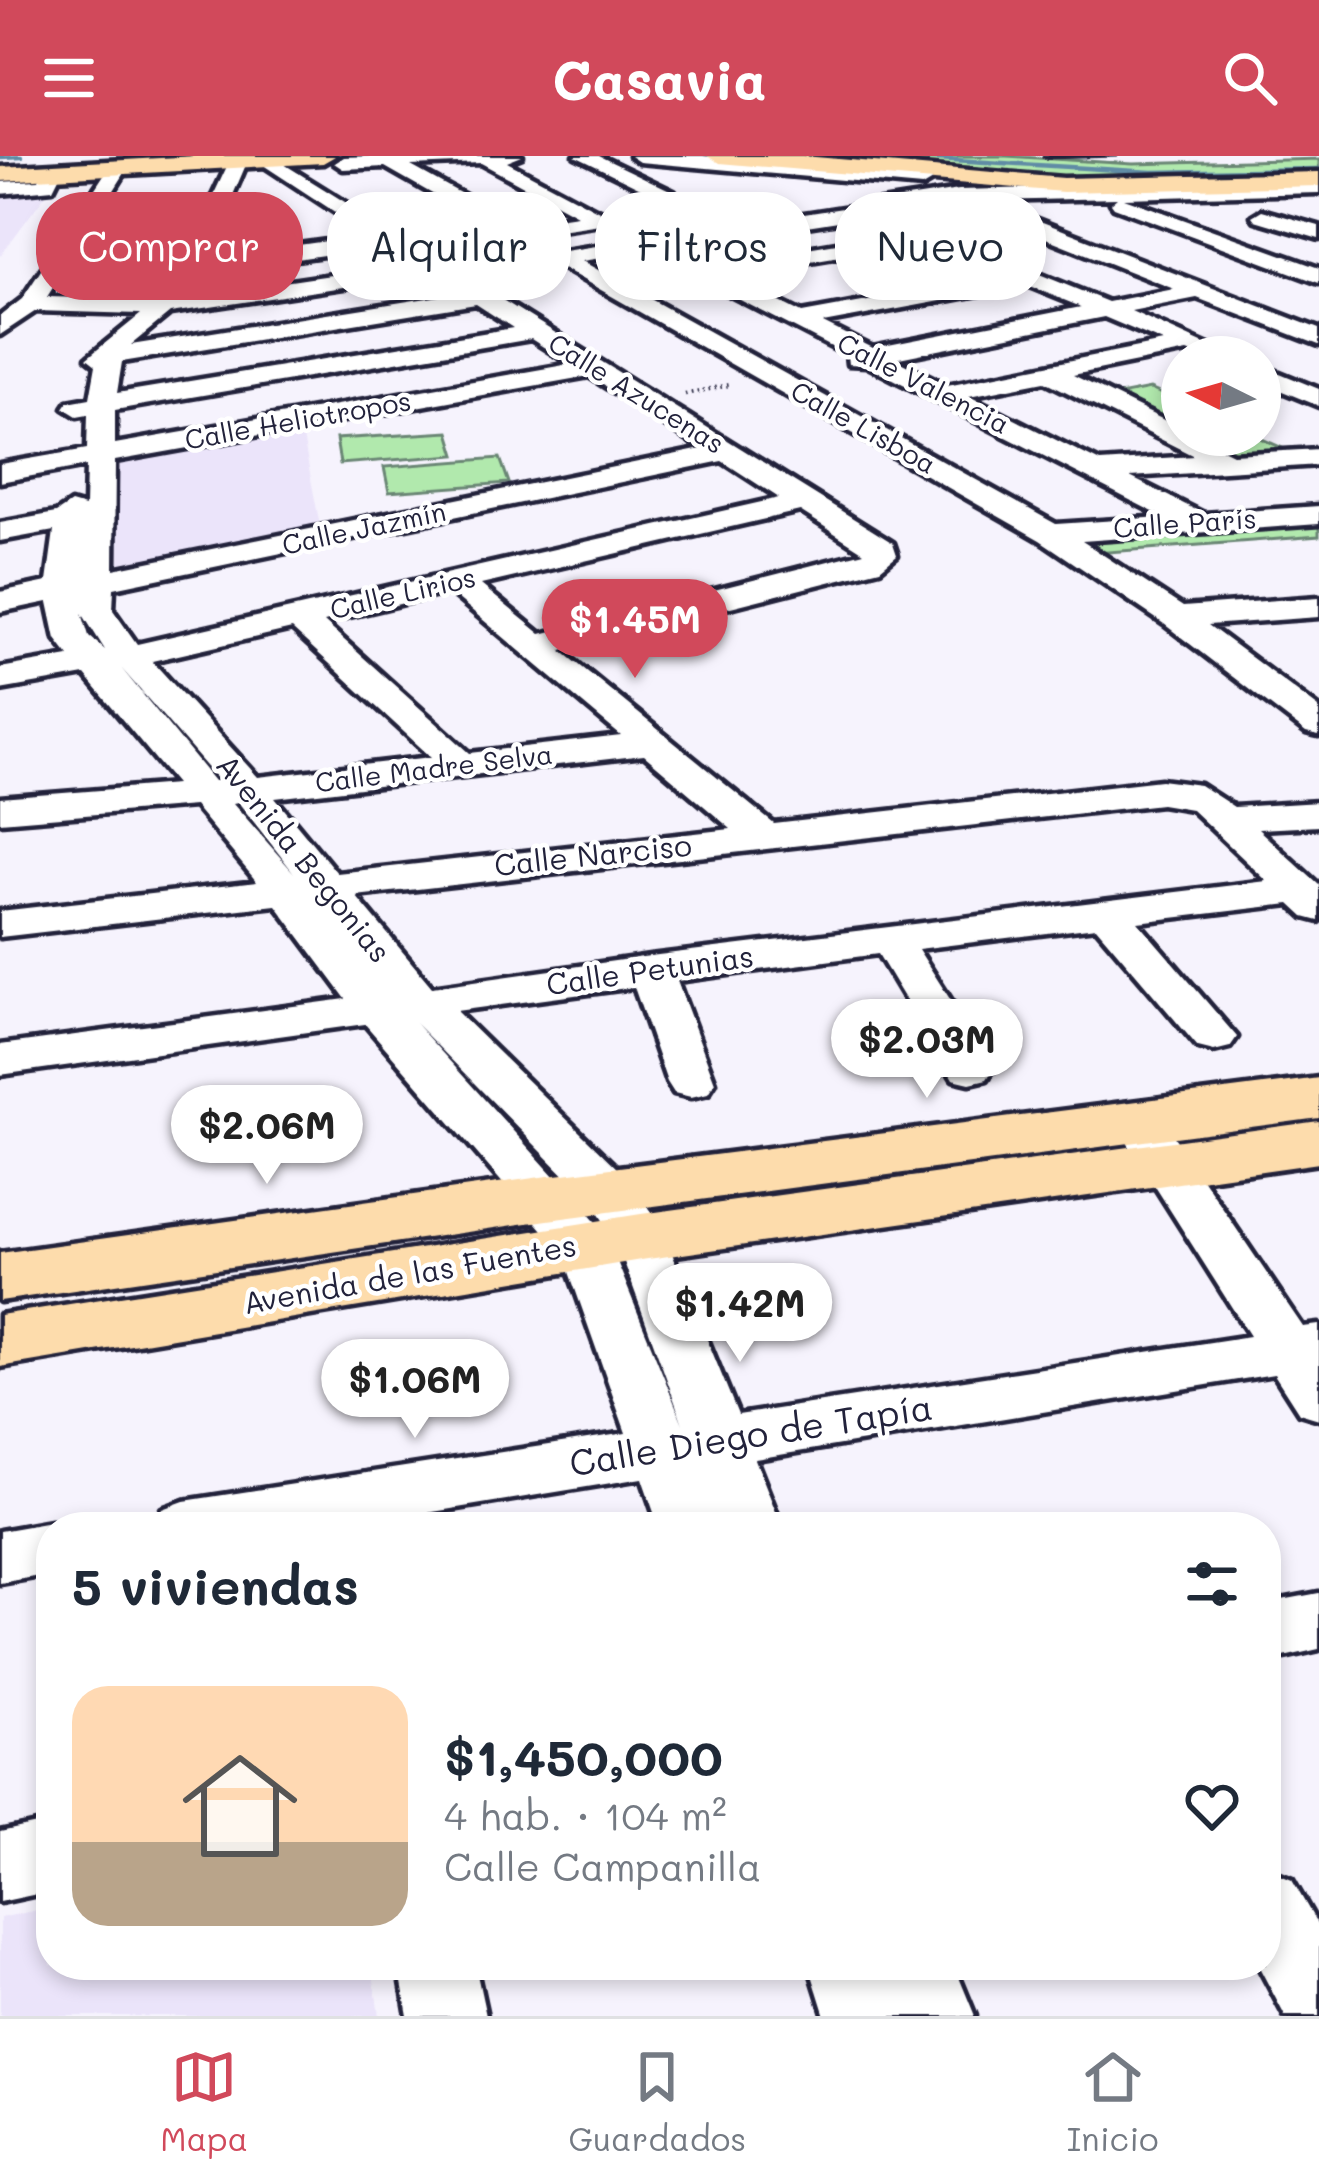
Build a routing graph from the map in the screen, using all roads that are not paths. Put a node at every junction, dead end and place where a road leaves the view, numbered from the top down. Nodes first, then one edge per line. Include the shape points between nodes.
1 (513, 156) edge
2 (584, 156) edge
3 (639, 156) edge
4 (719, 156) edge
5 (1006, 156) edge
6 (484, 157) edge
7 (651, 157) edge
8 (235, 159) edge
9 (333, 159) edge
10 (1319, 160) edge
11 (388, 161) junction
12 (785, 161) junction
13 (118, 167) junction
14 (52, 171) junction
15 (1080, 171) dead end
16 (0, 174) edge
17 (634, 179) junction
18 (922, 181) junction
19 (1319, 183) edge
20 (0, 188) edge
21 (310, 189) junction
22 (971, 189) junction
23 (219, 192) edge
24 (284, 192) edge
25 (443, 192) edge
26 (677, 192) edge
27 (957, 192) edge
28 (1093, 193) junction
29 (327, 200) edge
30 (1319, 214) edge
31 (327, 215) edge
32 (595, 216) edge
33 (1242, 216) junction
34 (304, 218) dead end
35 (1162, 218) junction
36 (1319, 233) edge
37 (1283, 262) junction
38 (1319, 262) edge
39 (571, 264) edge
40 (1319, 276) edge
41 (1046, 285) edge
42 (1199, 291) junction
43 (1298, 299) dead end
44 (43, 300) edge
45 (152, 300) edge
46 (456, 300) edge
47 (486, 300) edge
48 (758, 300) edge
49 (902, 300) edge
50 (914, 300) edge
51 (904, 302) junction
52 (1243, 302) junction
53 (32, 304) junction
54 (1106, 309) junction
55 (798, 321) junction
56 (1319, 324) edge
57 (0, 328) edge
58 (536, 331) junction
59 (1171, 336) edge
60 (1319, 338) edge
61 (1161, 350) edge
62 (869, 357) junction
63 (96, 359) junction
64 (1095, 364) junction
65 (595, 367) junction
66 (1048, 373) junction
67 (771, 376) junction
68 (1281, 382) edge
69 (1138, 383) dead end
70 (942, 394) junction
71 (1319, 398) edge
72 (89, 406) junction
73 (1281, 446) edge
74 (727, 452) junction
75 (1312, 458) edge
76 (88, 459) junction
77 (1230, 463) junction
78 (1095, 472) junction
79 (0, 473) edge
80 (804, 501) junction
81 (1319, 514) edge
82 (84, 517) junction
83 (1198, 523) junction
84 (0, 532) edge
85 (1051, 535) junction
86 (1319, 536) edge
87 (1082, 554) junction
88 (458, 582) junction
89 (80, 588) junction
90 (0, 602) edge
91 (1319, 607) edge
92 (1176, 617) junction
93 (300, 618) junction
94 (535, 646) junction
95 (131, 656) junction
96 (94, 662) junction
97 (0, 679) edge
98 (1319, 725) edge
99 (653, 743) junction
100 (461, 765) junction
101 (248, 790) junction
102 (206, 794) junction
103 (0, 810) edge
104 (1319, 814) edge
105 (1225, 819) junction
106 (765, 837) junction
107 (307, 888) junction
108 (1310, 899) edge
109 (1106, 912) junction
110 (0, 924) edge
111 (890, 939) junction
112 (650, 969) junction
113 (400, 1007) junction
114 (1214, 1037) dead end
115 (0, 1060) edge
116 (970, 1068) dead end
117 (691, 1082) dead end
118 (1319, 1098) edge
119 (1319, 1142) edge
120 (1153, 1144) junction
121 (596, 1218) junction
122 (0, 1277) edge
123 (0, 1341) edge
124 (1302, 1348) edge
125 (1319, 1397) edge
126 (690, 1445) junction
127 (277, 1512) edge
128 (690, 1512) edge
129 (741, 1512) edge
130 (36, 1551) edge
131 (0, 1557) edge
132 (1319, 1621) edge
133 (1281, 1629) edge
134 (36, 1859) edge
135 (0, 1867) edge
136 (1281, 1933) edge
137 (440, 1980) edge
138 (852, 1980) edge
139 (922, 1980) edge
140 (1319, 2002) edge
141 (447, 2016) edge
142 (864, 2016) edge
143 (936, 2016) edge

1 - 6 street
2 - 17 street
3 - 7 street
4 - 12 main road
5 - 10 main road via 1180,165
6 - 11 street
6 - 32 street
7 - 17 street
7 - 18 street
8 - 9 main road
8 - 13 main road
8 - 21 street, Calle Azucenas
8 - 23 street
9 - 11 street
11 - 25 street, Calle Lisboa
12 - 18 street
12 - 22 main road
13 - 14 main road
13 - 53 street
14 - 16 main road
14 - 20 street via 46,185
15 - 22 street via 1017,167
17 - 26 street
18 - 22 street
19 - 22 main road via 1025,182
19 - 28 street
21 - 24 street
21 - 29 street, Calle Azucenas
22 - 27 street
22 - 28 street
22 - 42 street
22 - 52 street
28 - 35 street
30 - 33 street
31 - 34 street
33 - 35 street
33 - 36 street
35 - 37 street
37 - 38 street
37 - 40 street
39 - 67 street, Calle Lisboa
41 - 54 street
42 - 52 street
42 - 54 street
43 - 52 street
44 - 53 street
45 - 63 street
46 - 63 street
47 - 58 street, Calle Azucenas
48 - 55 street, Calle Valencia
49 - 51 street
50 - 51 street
51 - 55 street
52 - 56 street
52 - 60 street
53 - 57 street
54 - 59 street
54 - 62 street
55 - 62 street, Calle Valencia
58 - 65 street, Calle Azucenas
58 - 72 street
61 - 64 street
62 - 67 street
62 - 70 street, Calle Valencia
63 - 72 street, Avenida Begonias
64 - 66 street
64 - 69 street
65 - 74 street, Calle Azucenas
65 - 76 street, Calle Heliotropos
66 - 70 street
66 - 77 street
67 - 85 street, Calle Lisboa
68 - 71 street
70 - 78 street, Calle Valencia
72 - 76 street, Avenida Begonias
73 - 75 street
74 - 80 street, Calle Azucenas
74 - 89 street, Calle Jazmín
75 - 77 street
76 - 79 street, Calle Heliotropos
76 - 82 street, Avenida Begonias
77 - 78 street
78 - 83 street, Calle Valencia
80 - 88 street, Calle Lirios
80 - 94 street, Calle Azucenas via 881,555
81 - 83 street, Calle París
82 - 84 street
82 - 89 street, Avenida Begonias
83 - 85 street, Calle París
85 - 87 street, Calle Lisboa
86 - 87 street, Calle París
87 - 92 street, Calle Lisboa
88 - 93 street, Calle Lirios
88 - 94 street
89 - 90 street, Calle Jazmín
89 - 95 street, Avenida Begonias
89 - 96 street, Avenida Begonias via 63,617
91 - 92 street
92 - 98 street, Calle Lisboa
93 - 95 street, Calle Lirios
93 - 100 street
94 - 99 street
95 - 96 street, Calle Lirios
95 - 101 street, Avenida Begonias
96 - 97 street, Calle Lirios
96 - 102 street, Avenida Begonias
99 - 100 street, Calle Madre Selva
99 - 106 street
100 - 101 street, Calle Madre Selva
101 - 102 street, Calle Madre Selva
101 - 107 street, Avenida Begonias
102 - 103 street, Calle Madre Selva
102 - 107 street, Avenida Begonias
104 - 105 street
105 - 106 street, Calle Narciso via 1186,793
105 - 108 street
106 - 107 street, Calle Narciso
107 - 110 street, Calle Narciso
107 - 113 street, Avenida Begonias
108 - 109 street, Calle Petunias
109 - 111 street, Calle Petunias
109 - 114 street
111 - 112 street, Calle Petunias
111 - 116 street
112 - 113 street, Calle Petunias
112 - 117 street
113 - 115 street, Calle Petunias
113 - 121 street, Avenida Begonias
113 - 121 street, Avenida Begonias
118 - 120 main road, Avenida de las Fuentes
119 - 120 main road, Avenida de las Fuentes
120 - 121 main road, Avenida de las Fuentes
120 - 124 street
121 - 122 main road, Avenida de las Fuentes
121 - 123 main road, Avenida de las Fuentes
121 - 126 street, Avenida Begonias
124 - 125 street
124 - 126 street, Calle Diego de Tapía
126 - 127 street, Calle Diego de Tapía
126 - 128 street, Avenida Begonias
126 - 129 street, Avenida Begonias
130 - 131 street
132 - 133 street
134 - 135 street
136 - 140 street
137 - 141 street
138 - 142 street
139 - 143 street

